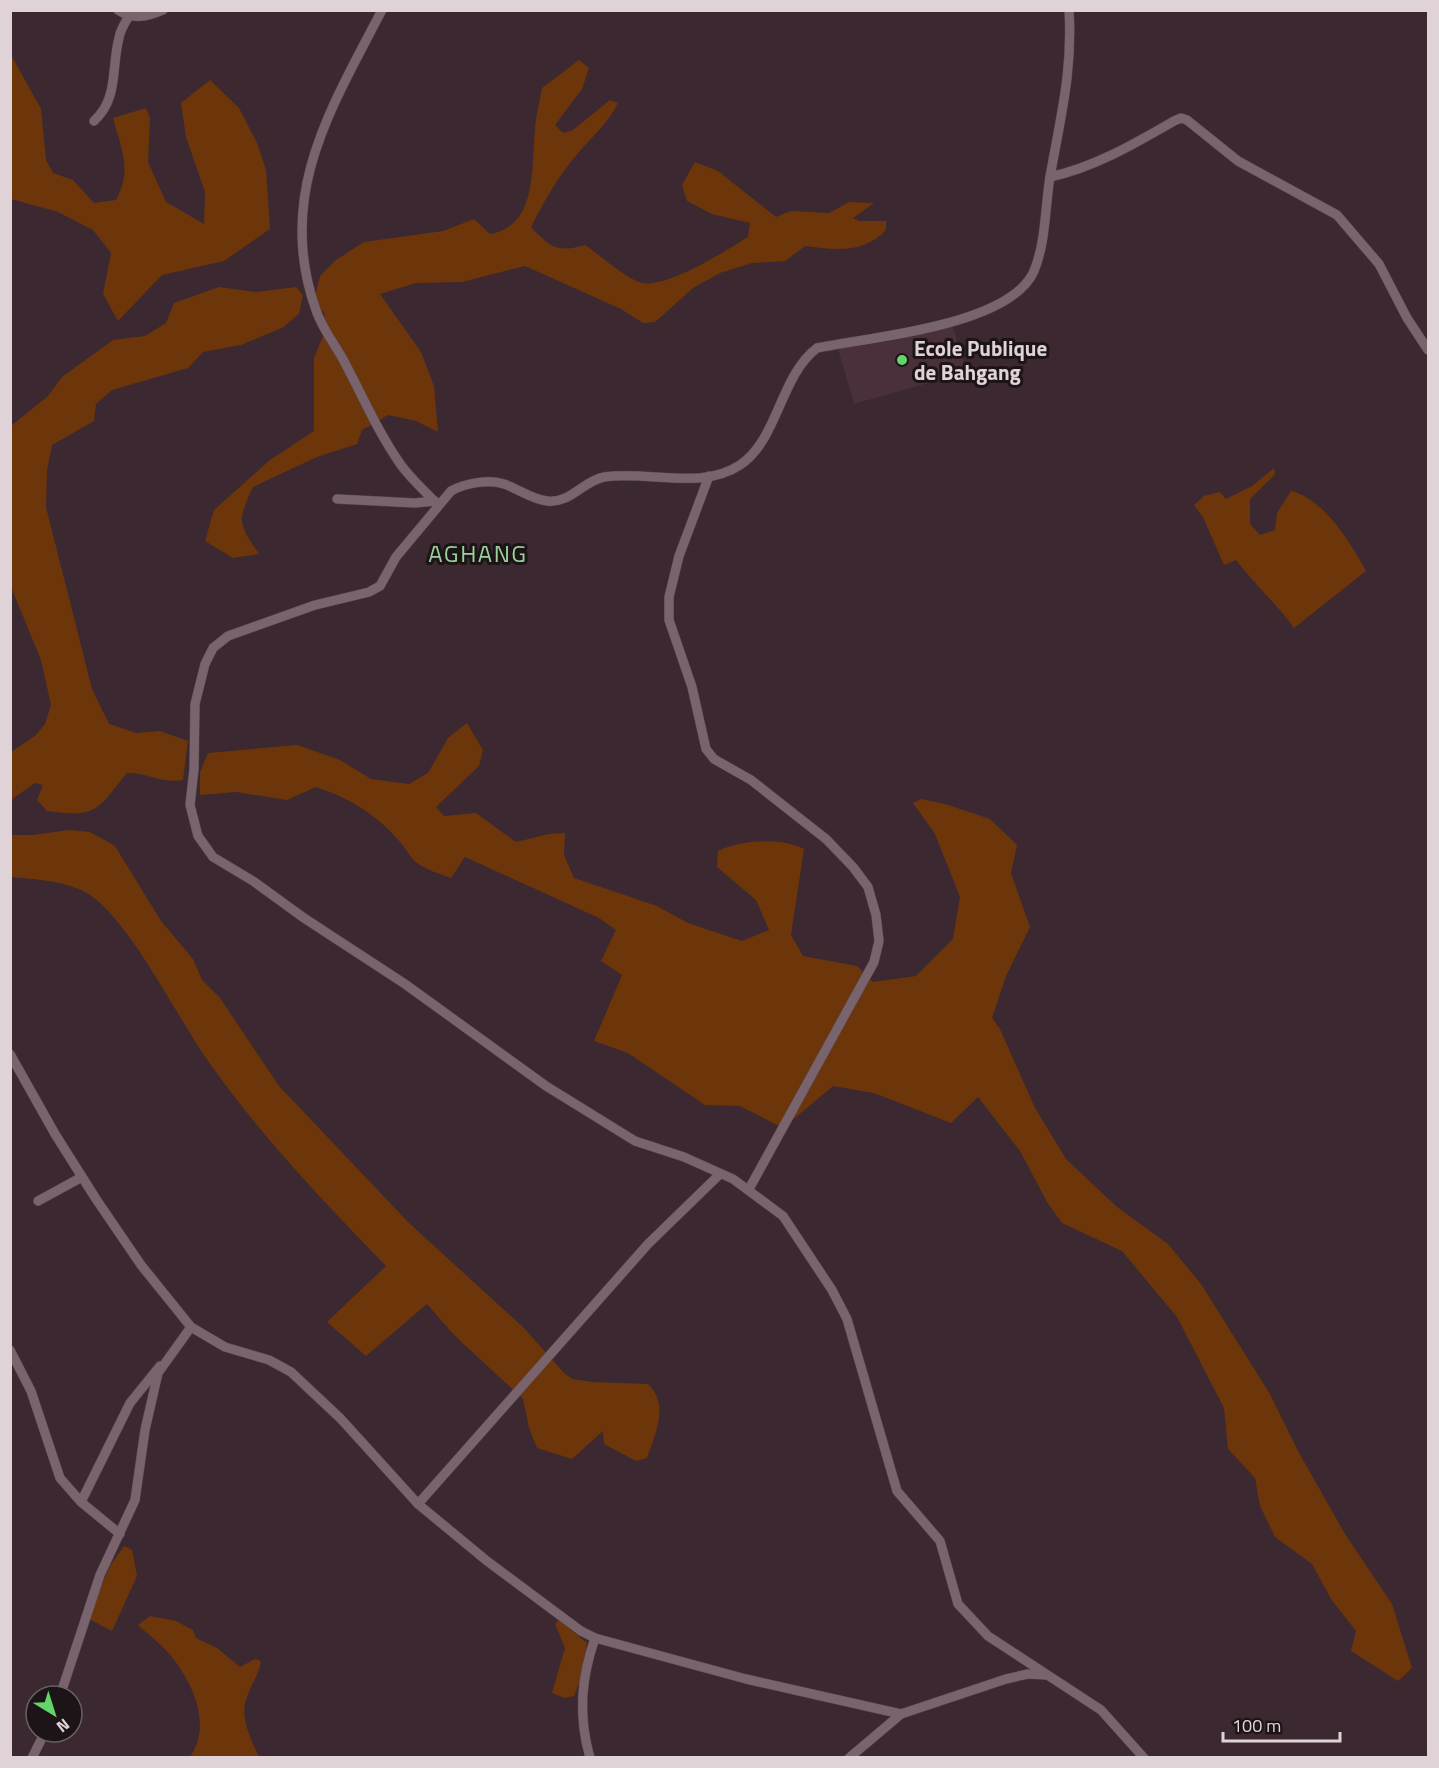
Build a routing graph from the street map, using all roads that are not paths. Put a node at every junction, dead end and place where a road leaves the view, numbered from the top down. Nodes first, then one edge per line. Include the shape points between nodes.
1 (118, 10) edge
2 (163, 10) edge
3 (382, 10) edge
4 (1069, 10) edge
5 (129, 16) junction
6 (94, 121) dead end
7 (1050, 177) junction
8 (1428, 350) edge
9 (710, 476) junction
10 (337, 499) dead end
11 (436, 503) junction
12 (10, 1054) edge
13 (720, 1174) junction
14 (82, 1177) junction
15 (749, 1189) junction
16 (38, 1202) dead end
17 (191, 1327) junction
18 (10, 1350) edge
19 (162, 1364) junction
20 (81, 1502) junction
21 (418, 1504) junction
22 (120, 1534) junction
23 (595, 1638) junction
24 (1049, 1675) junction
25 (64, 1684) edge
26 (901, 1714) junction
27 (39, 1744) edge
28 (32, 1758) edge
29 (590, 1758) edge
30 (849, 1758) edge
31 (1144, 1758) edge

1 - 5 street
2 - 5 street via 149,16
3 - 11 street via 311,157 301,236 305,277 316,313 385,442
4 - 7 street via 1068,90
5 - 6 street via 119,36 110,99
7 - 8 street via 1074,172 1119,153 1180,118 1187,120 1238,161 1337,215 1379,264
7 - 9 street via 1034,271 1025,285 1012,296 967,318 906,334 817,348 793,377 753,454 727,472
9 - 11 street via 604,477 587,483 564,500 548,501 526,496 503,483 462,484
9 - 15 street via 679,556 669,597 669,620 692,687 706,749 714,759 751,780 840,851 868,887 879,941 874,962
10 - 11 street
11 - 13 street via 380,586 228,636 213,648 195,704 190,805 198,836 213,857 254,880 546,1086 635,1141
12 - 14 street
13 - 15 street
13 - 21 street via 648,1244
14 - 16 street
14 - 17 street via 141,1265
15 - 24 street via 783,1216 832,1290 853,1338 897,1491 940,1541 958,1604 988,1636
17 - 19 street
17 - 21 street via 225,1347 269,1360 291,1372 341,1419
18 - 20 street via 31,1391 60,1478
19 - 20 street via 130,1403
19 - 22 street via 135,1500
20 - 22 street
21 - 23 street via 487,1561
22 - 25 street via 94,1591
23 - 26 street via 746,1679
23 - 29 street via 581,1694
24 - 26 street via 1006,1678
24 - 31 street via 1101,1710
26 - 30 street
27 - 28 street

